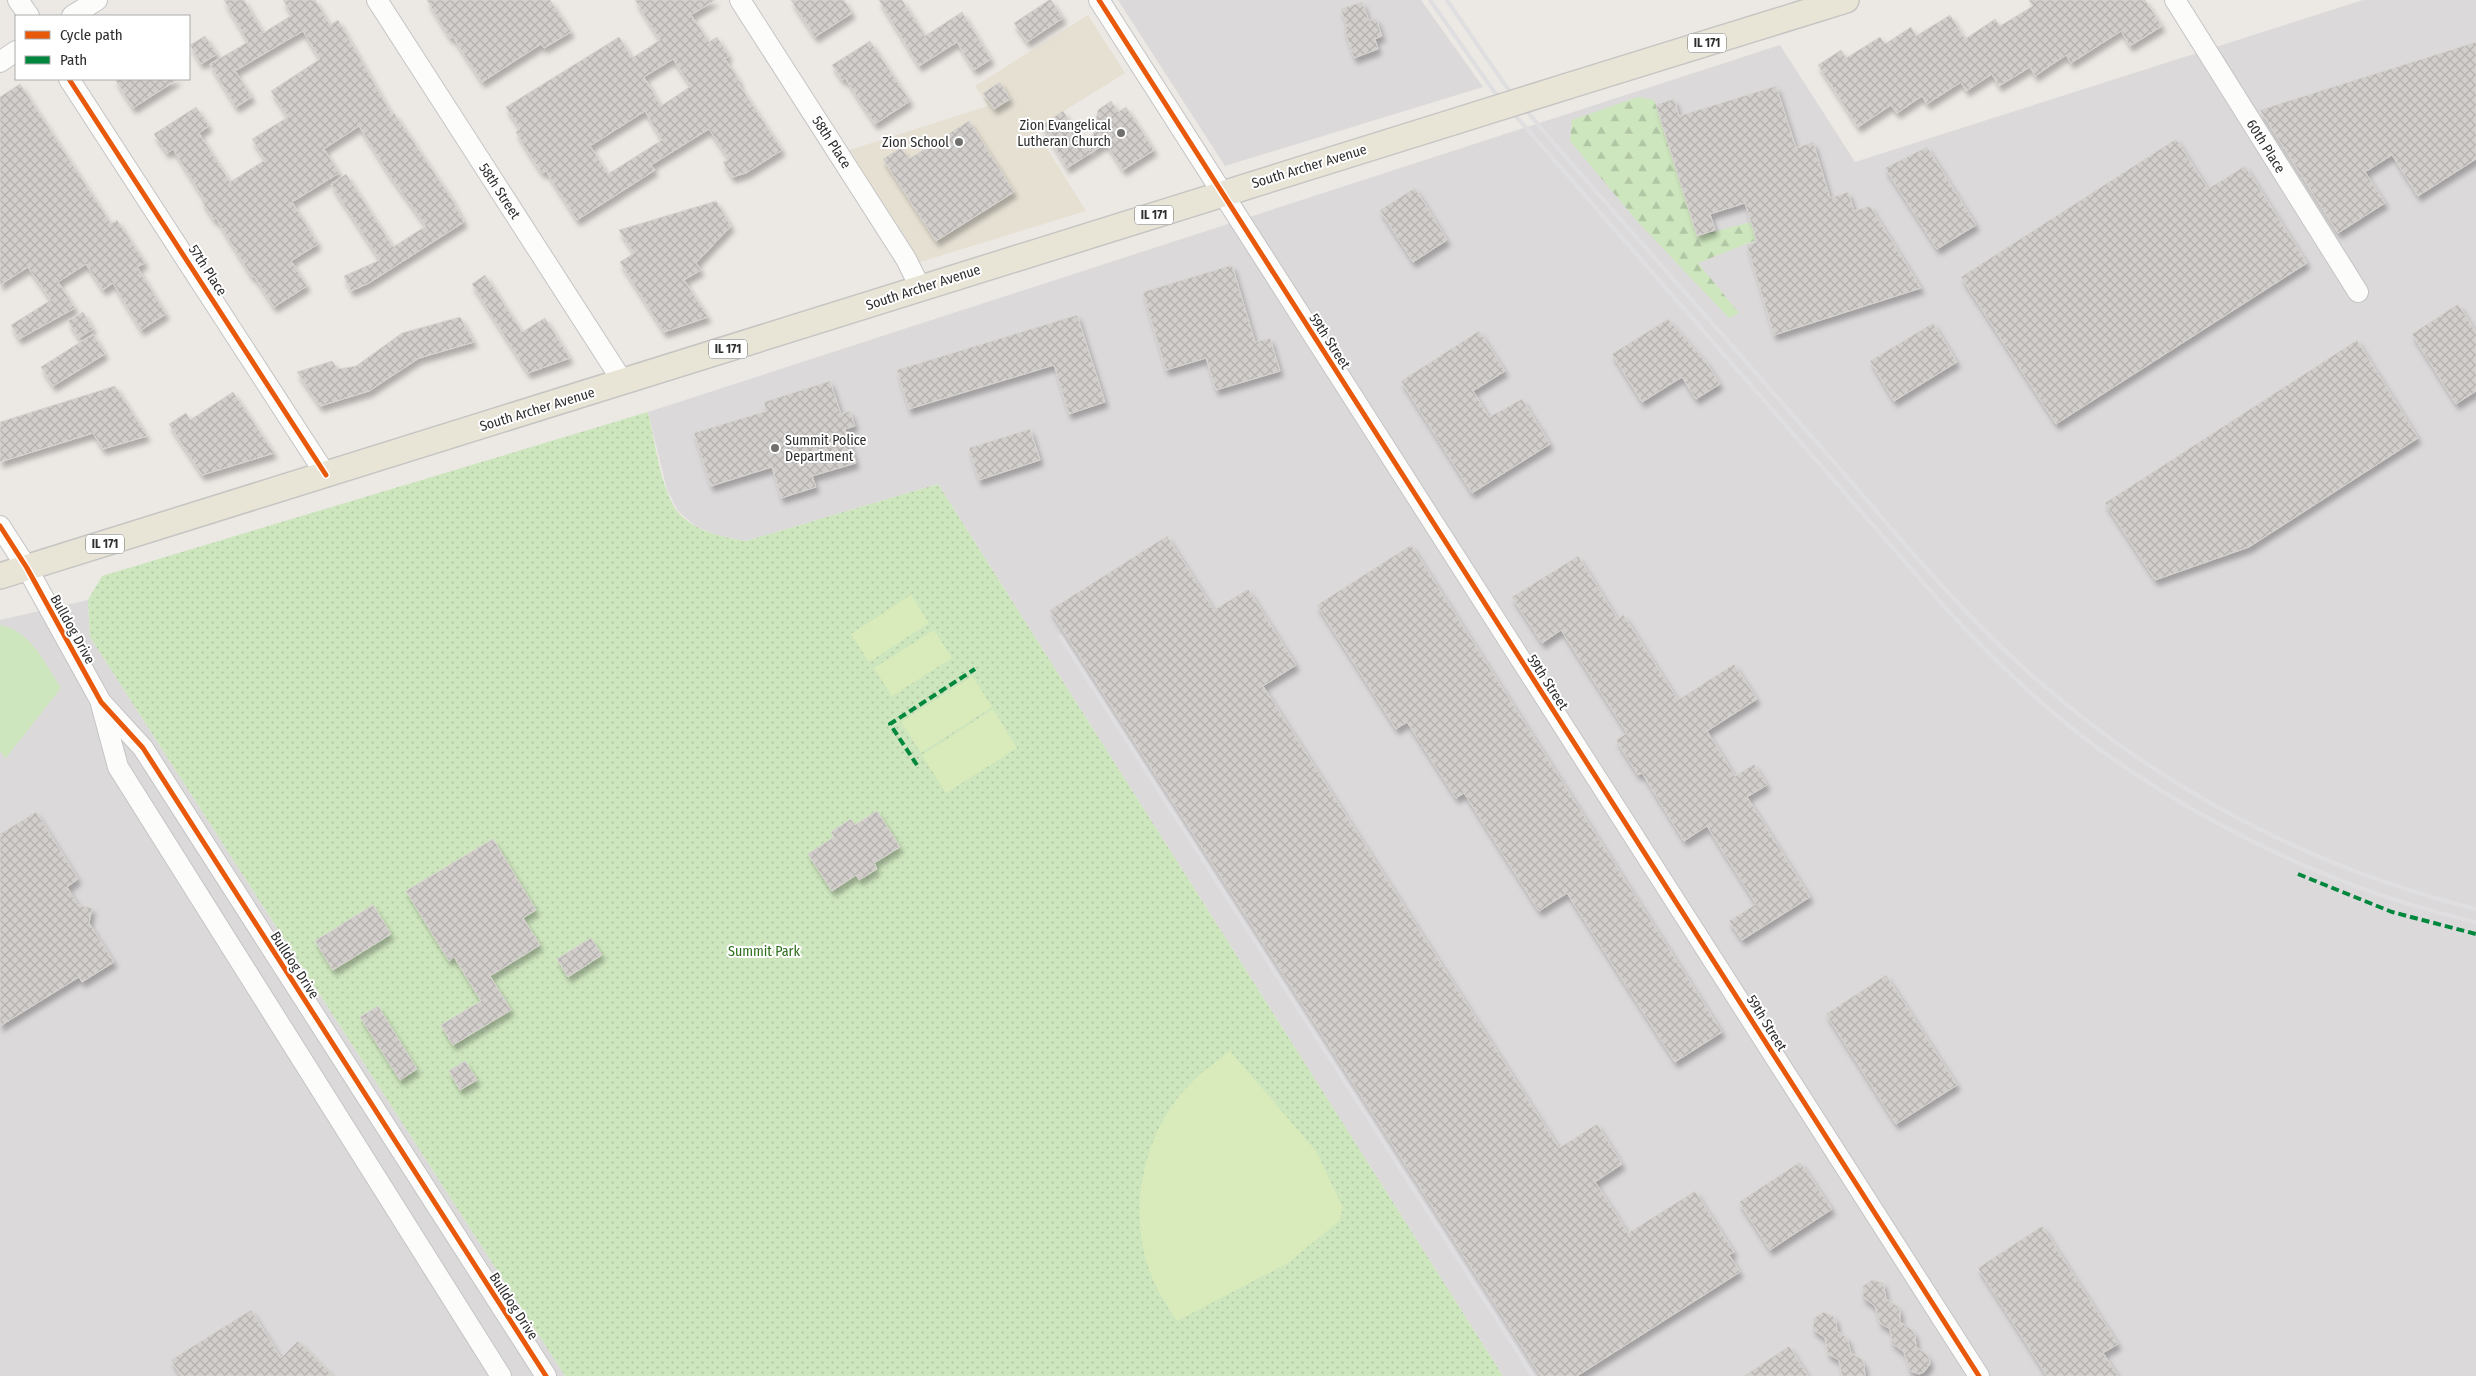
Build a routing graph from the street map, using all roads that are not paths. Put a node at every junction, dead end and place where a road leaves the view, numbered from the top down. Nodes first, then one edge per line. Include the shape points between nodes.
1 (18, 0) edge
2 (97, 0) edge
3 (378, 0) edge
4 (740, 0) edge
5 (1099, 0) edge
6 (2175, 0) edge
7 (1834, 2) edge
8 (28, 15) edge
9 (74, 15) edge
10 (15, 52) edge
11 (0, 62) edge
12 (70, 80) edge
13 (1222, 193) junction
14 (920, 287) junction
15 (2358, 292) dead end
16 (623, 382) junction
17 (326, 475) junction
18 (0, 526) edge
19 (27, 568) junction
20 (0, 576) edge
21 (101, 702) junction
22 (501, 1376) edge
23 (546, 1376) edge
24 (1979, 1376) edge

1 - 8 street
2 - 9 street
3 - 16 street, 58th Street
4 - 14 street, 58th Place via 906,258
5 - 13 street, 59th Street
6 - 15 street, 60th Place
7 - 13 main road, South Archer Avenue / IL 171, bridge
10 - 11 street
12 - 17 street, 57th Place
13 - 14 main road, South Archer Avenue / IL 171
13 - 24 street, 59th Street
14 - 16 main road, South Archer Avenue / IL 171
16 - 17 main road, South Archer Avenue / IL 171
17 - 19 main road, South Archer Avenue / IL 171
18 - 19 street, Bulldog Drive
19 - 20 main road, South Archer Avenue / IL 171
19 - 21 street, Bulldog Drive
21 - 22 street, Bulldog Drive via 118,767
21 - 23 street, Bulldog Drive via 143,748

